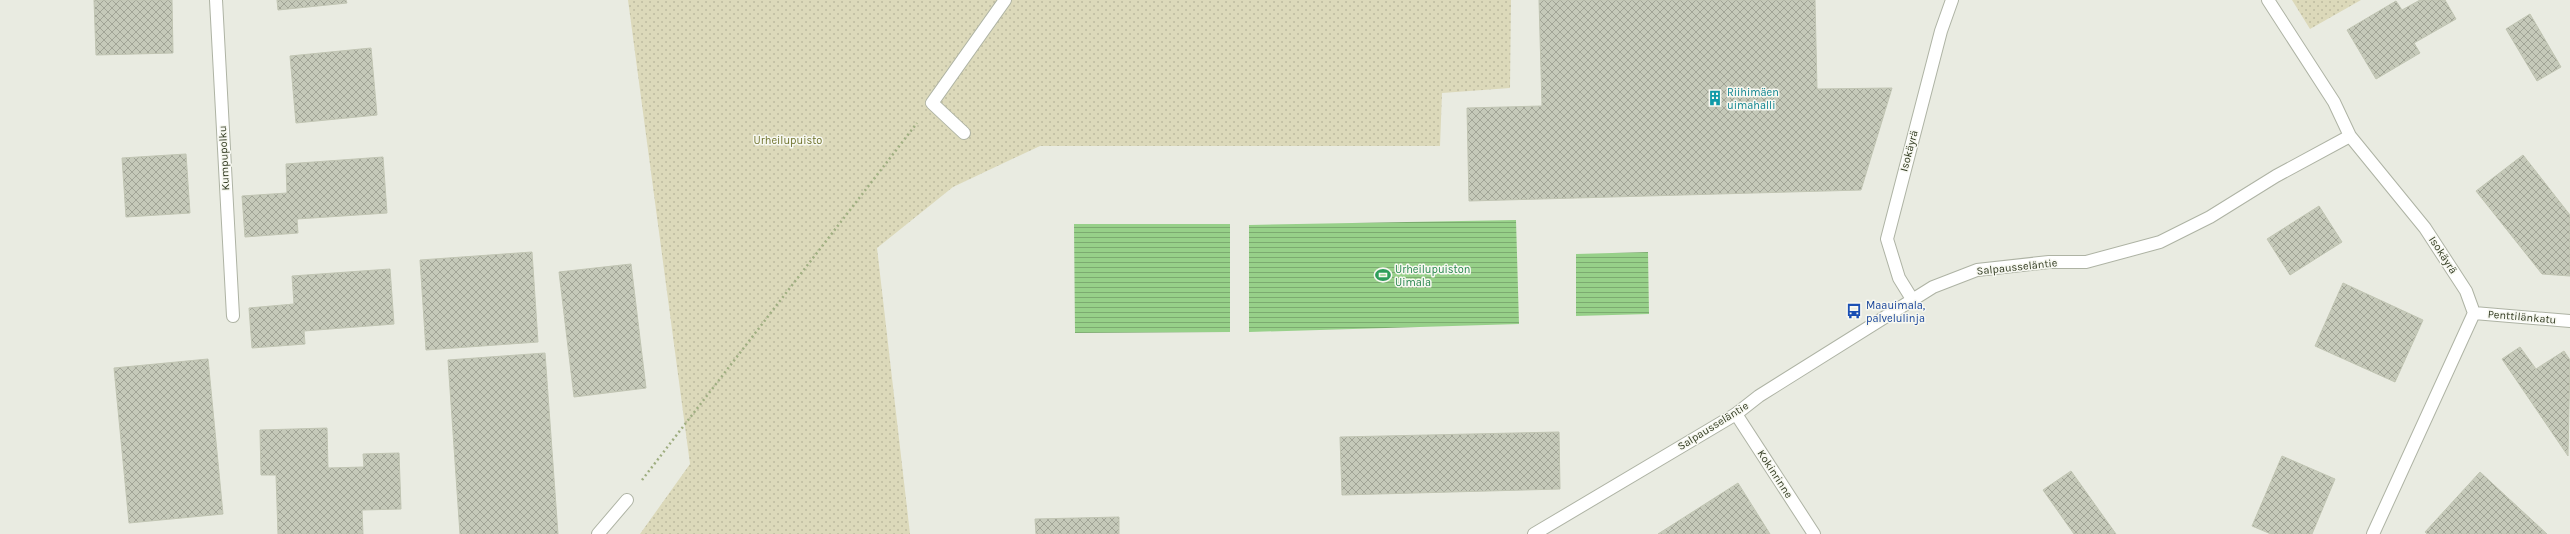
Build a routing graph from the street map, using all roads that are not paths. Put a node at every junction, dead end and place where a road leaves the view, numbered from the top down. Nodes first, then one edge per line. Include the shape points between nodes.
1 (216, 0) edge
2 (1005, 0) edge
3 (1952, 0) edge
4 (2268, 0) edge
5 (964, 133) dead end
6 (2350, 136) junction
7 (1912, 299) junction
8 (2474, 313) junction
9 (232, 316) dead end
10 (2570, 321) edge
11 (1736, 414) junction
12 (627, 500) road end
13 (598, 534) edge
14 (1534, 534) edge
15 (1814, 534) edge
16 (2372, 534) edge

1 - 9 street, Kumpupolku
2 - 5 street via 932,103
3 - 7 street, Isokäyrä via 1941,31 1887,239 1899,278
4 - 6 street, Isokäyrä via 2334,102
6 - 7 street, Salpausseläntie via 2160,242 2086,262 2049,262 1977,270 1933,287
6 - 8 street, Isokäyrä via 2425,228 2466,291
7 - 11 street, Salpausseläntie via 1759,396
8 - 10 street, Penttilänkatu
8 - 16 street
11 - 14 street, Salpausseläntie
11 - 15 street, Kokinrinne
12 - 13 street

